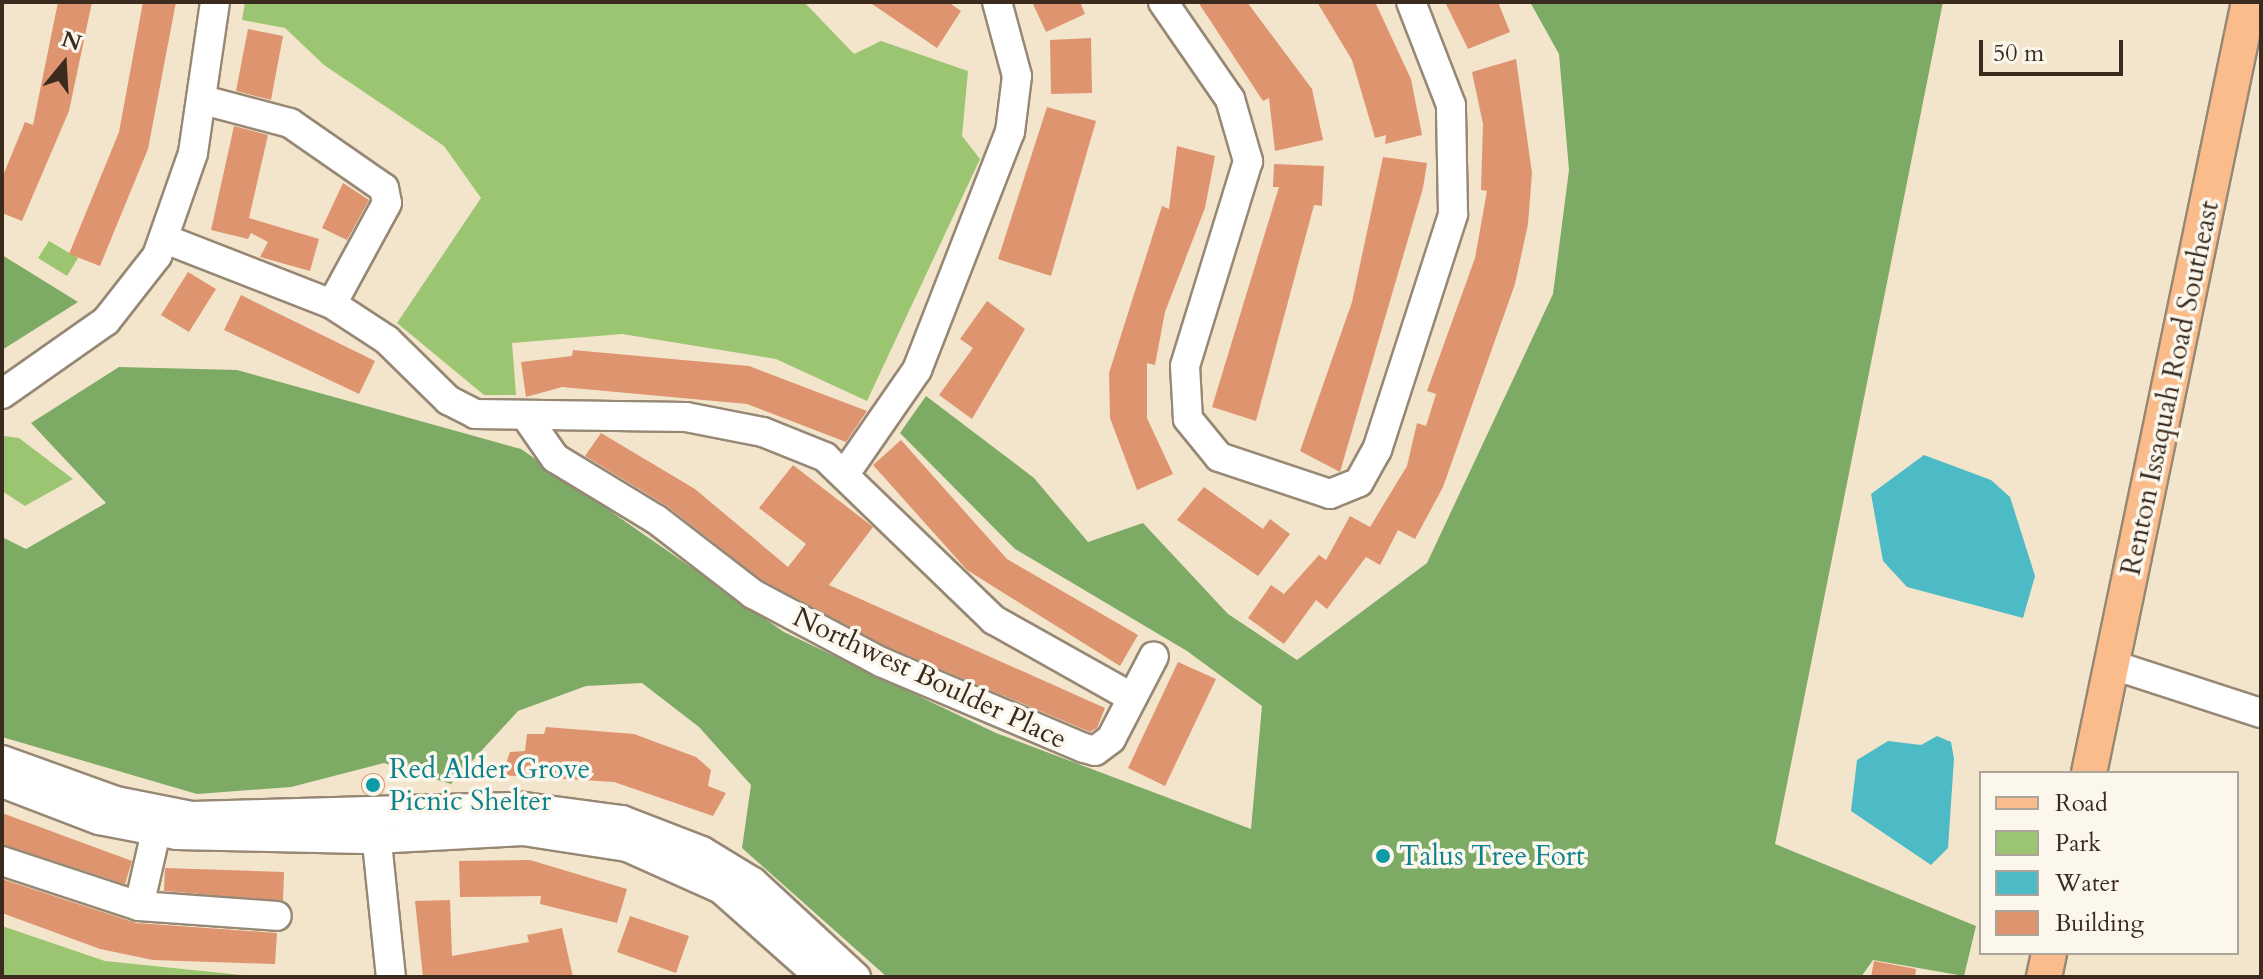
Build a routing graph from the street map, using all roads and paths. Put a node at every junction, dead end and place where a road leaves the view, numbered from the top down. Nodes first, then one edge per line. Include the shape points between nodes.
1 (215, 2) edge
2 (997, 2) edge
3 (1163, 2) edge
4 (1411, 2) edge
5 (2249, 2) edge
6 (203, 100) junction
7 (165, 239) junction
8 (332, 304) junction
9 (2, 394) edge
10 (527, 418) junction
11 (847, 471) junction
12 (1154, 656) dead end
13 (2113, 665) junction
14 (1131, 697) junction
15 (2261, 713) edge
16 (2, 760) edge
17 (2089, 771) edge
18 (2, 783) edge
19 (375, 827) junction
20 (156, 832) junction
21 (2, 861) edge
22 (139, 906) junction
23 (277, 916) dead end
24 (2049, 955) edge
25 (391, 977) edge
26 (820, 977) edge
27 (856, 977) edge
28 (2044, 977) edge

1 - 6 street
2 - 11 street via 1017,76 1010,132 917,370
3 - 4 street via 1230,99 1248,161 1185,366 1188,419 1210,450 1316,493 1343,492 1359,482 1428,307 1453,214 1451,105
5 - 13 main road, Renton Issaquah Road Southeast
6 - 7 street
6 - 8 street via 290,123 384,188 387,203
7 - 8 street
7 - 9 street via 106,321
8 - 10 street via 387,340 460,407
10 - 11 street via 610,413 723,423 796,443
10 - 14 street, Northwest Boulder Place via 555,458 657,520 753,594 881,662 1095,751 1111,739
11 - 14 street via 960,592 1030,642
12 - 14 street, Northwest Boulder Place
13 - 15 street
13 - 17 main road, Renton Issaquah Road Southeast
16 - 19 street via 155,811
18 - 20 street via 99,820
19 - 20 street
19 - 25 street
19 - 26 street via 523,831 627,847 721,889
19 - 27 street via 523,807 622,820 702,851 753,882
20 - 22 street
21 - 22 street
22 - 23 street
24 - 28 main road

